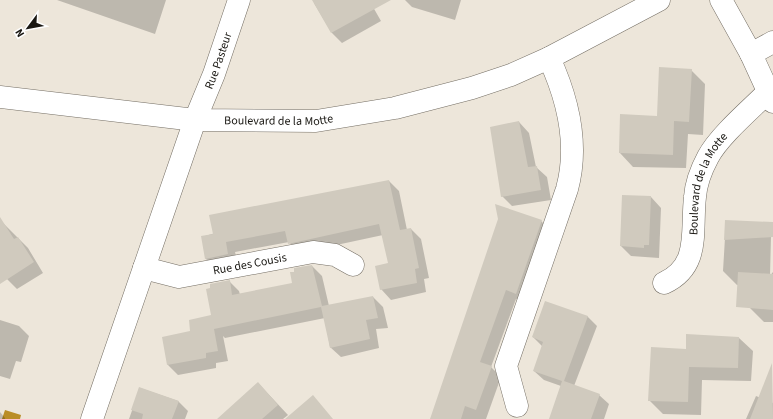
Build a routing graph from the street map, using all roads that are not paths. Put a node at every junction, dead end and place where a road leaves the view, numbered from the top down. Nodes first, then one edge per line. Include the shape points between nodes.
1 (239, 0) edge
2 (659, 0) edge
3 (721, 0) edge
4 (773, 42) edge
5 (751, 54) junction
6 (549, 58) junction
7 (0, 97) edge
8 (771, 97) edge
9 (195, 120) junction
10 (353, 265) dead end
11 (144, 268) junction
12 (664, 283) dead end
13 (517, 406) dead end
14 (92, 419) edge

1 - 9 street, Rue Pasteur via 214,74
2 - 6 street, Boulevard de la Motte
3 - 5 street, Boulevard de la Motte
4 - 5 street
5 - 8 street, Boulevard de la Motte
6 - 9 street, Boulevard de la Motte via 511,75 472,88 395,108 316,121
6 - 13 street via 558,80 570,125 573,160 567,189 506,366
7 - 9 street, Boulevard de la Motte
8 - 12 street, Boulevard de la Motte via 725,135 709,155 697,182 691,252 686,267 676,278
9 - 11 street
10 - 11 street, Rue des Cousis via 335,255 313,252 179,277
11 - 14 street

